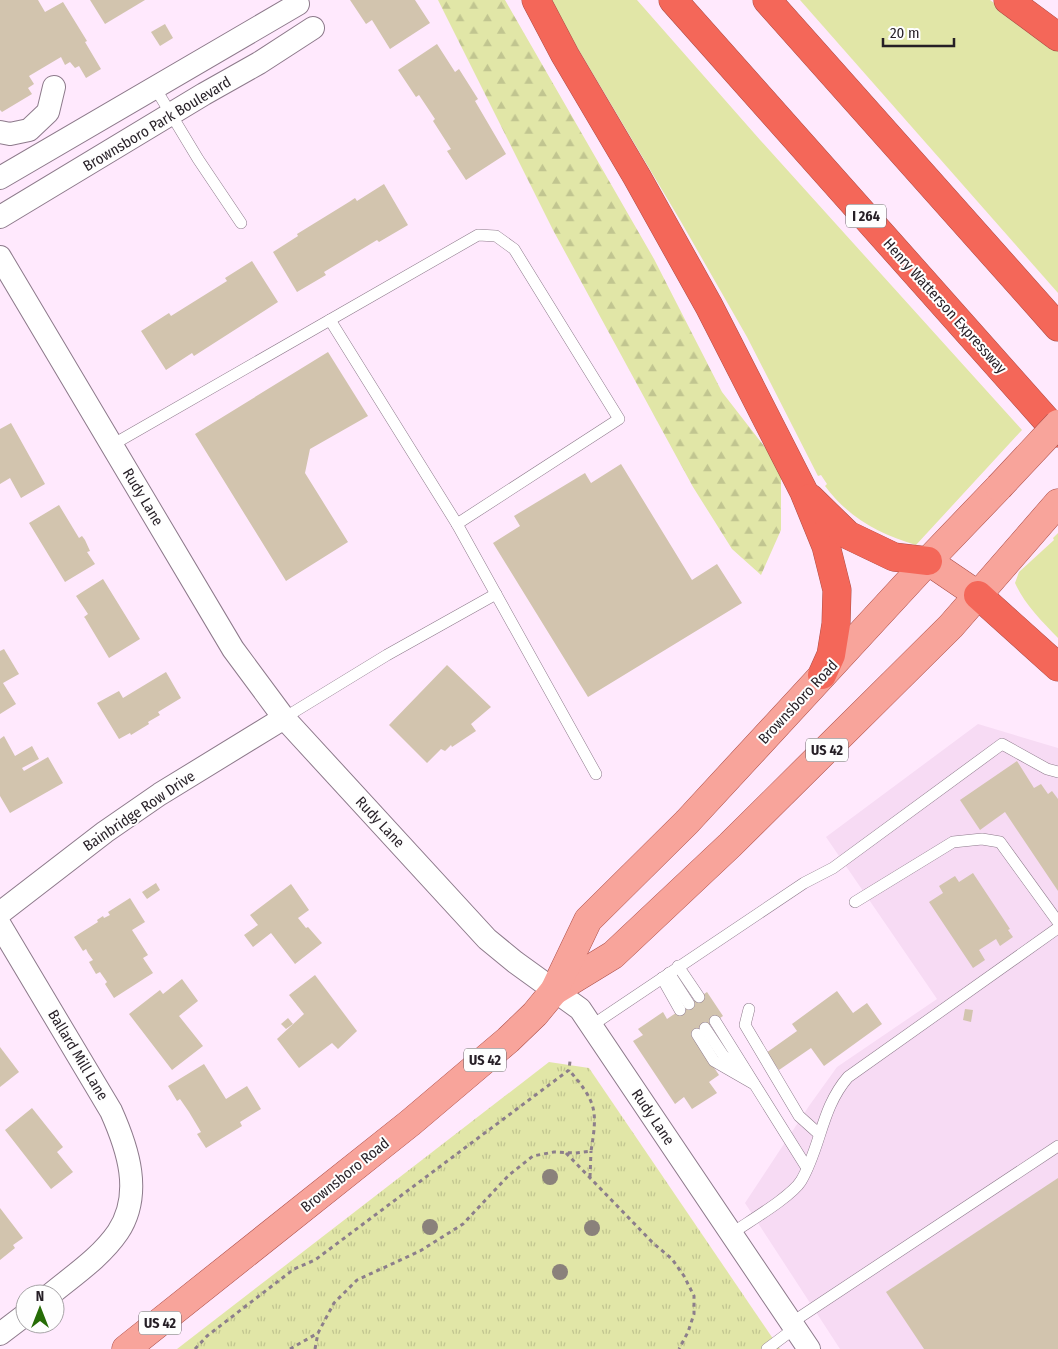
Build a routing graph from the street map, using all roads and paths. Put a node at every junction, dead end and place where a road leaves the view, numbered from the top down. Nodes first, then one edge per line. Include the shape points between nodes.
1 (536, 0) edge
2 (673, 0) edge
3 (767, 0) edge
4 (1008, 0) edge
5 (298, 4) dead end
6 (313, 28) dead end
7 (1058, 37) edge
8 (154, 86) junction
9 (54, 87) dead end
10 (172, 114) junction
11 (0, 132) edge
12 (0, 178) edge
13 (0, 217) edge
14 (241, 223) dead end
15 (0, 256) edge
16 (330, 320) junction
17 (1058, 326) edge
18 (1058, 424) edge
19 (1058, 433) edge
20 (112, 445) junction
21 (804, 492) junction
22 (1058, 503) edge
23 (457, 524) junction
24 (928, 560) junction
25 (496, 594) junction
26 (978, 595) junction
27 (1058, 667) edge
28 (822, 675) junction
29 (284, 718) junction
30 (1058, 772) edge
31 (596, 774) dead end
32 (855, 902) dead end
33 (0, 913) edge
34 (1058, 922) edge
35 (0, 925) edge
36 (1058, 928) edge
37 (670, 972) junction
38 (554, 991) junction
39 (749, 1009) dead end
40 (591, 1026) junction
41 (706, 1027) dead end
42 (570, 1061) dead end
43 (569, 1070) junction
44 (819, 1134) junction
45 (1058, 1146) edge
46 (591, 1151) junction
47 (566, 1153) junction
48 (807, 1168) junction
49 (590, 1178) junction
50 (731, 1234) junction
51 (63, 1284) edge
52 (15, 1323) edge
53 (793, 1326) junction
54 (318, 1333) junction
55 (0, 1334) edge
56 (126, 1349) edge
57 (195, 1349) edge
58 (290, 1349) edge
59 (315, 1349) edge
60 (679, 1349) edge
61 (767, 1349) edge
62 (808, 1349) edge

1 - 21 highway via 709,306
2 - 19 highway, Henry Watterson Expressway / I 264
3 - 17 highway
4 - 7 highway
5 - 8 street
6 - 10 street, Brownsboro Park Boulevard
8 - 10 lane
8 - 12 street
9 - 11 street via 48,112 29,130 10,134
10 - 13 street, Brownsboro Park Boulevard
10 - 14 lane
15 - 20 street, Rudy Lane
16 - 20 lane
16 - 23 lane
16 - 23 lane via 478,235 496,236 514,249 619,419
18 - 24 main road, Brownsboro Road / US 42, bridge
20 - 29 street, Rudy Lane via 233,649
21 - 24 highway via 848,535 894,557
21 - 28 highway via 826,546 837,590 831,655
22 - 26 main road, Brownsboro Road / US 42
23 - 25 lane
24 - 26 main road
24 - 28 main road, Brownsboro Road / US 42
25 - 29 lane via 387,654
25 - 31 lane
26 - 27 highway
26 - 38 main road, Brownsboro Road / US 42 via 951,626 778,798 614,955
28 - 38 main road, Brownsboro Road / US 42 via 687,822 588,920
29 - 33 street, Bainbridge Row Drive via 152,799
29 - 38 street, Rudy Lane via 487,939
30 - 37 lane via 1002,744 833,868 804,883
32 - 34 lane via 953,842 982,840 1000,842
35 - 51 street, Ballard Mill Lane via 111,1111 130,1165 131,1194 119,1230 99,1253
36 - 44 lane via 848,1077 830,1102
37 - 37 lane via 689,1004
37 - 40 lane
38 - 40 street, Rudy Lane via 580,1009
38 - 56 main road, Brownsboro Road / US 42 via 508,1040 410,1123
39 - 44 lane via 745,1025 799,1116
40 - 50 street, Rudy Lane
41 - 48 lane via 723,1054 756,1085
42 - 43 path
43 - 46 path via 588,1093 594,1109
43 - 57 path via 315,1260 294,1269
44 - 48 lane
45 - 53 lane
46 - 47 path
46 - 49 path
47 - 49 path
47 - 54 path via 533,1156 509,1175 463,1224 420,1251 357,1280 334,1303
48 - 50 lane via 800,1183
49 - 60 path via 653,1243 672,1258 684,1276 694,1296 694,1314
50 - 53 street, Rudy Lane
52 - 55 street
53 - 61 lane
53 - 62 street, Rudy Lane
54 - 58 path
54 - 59 path

